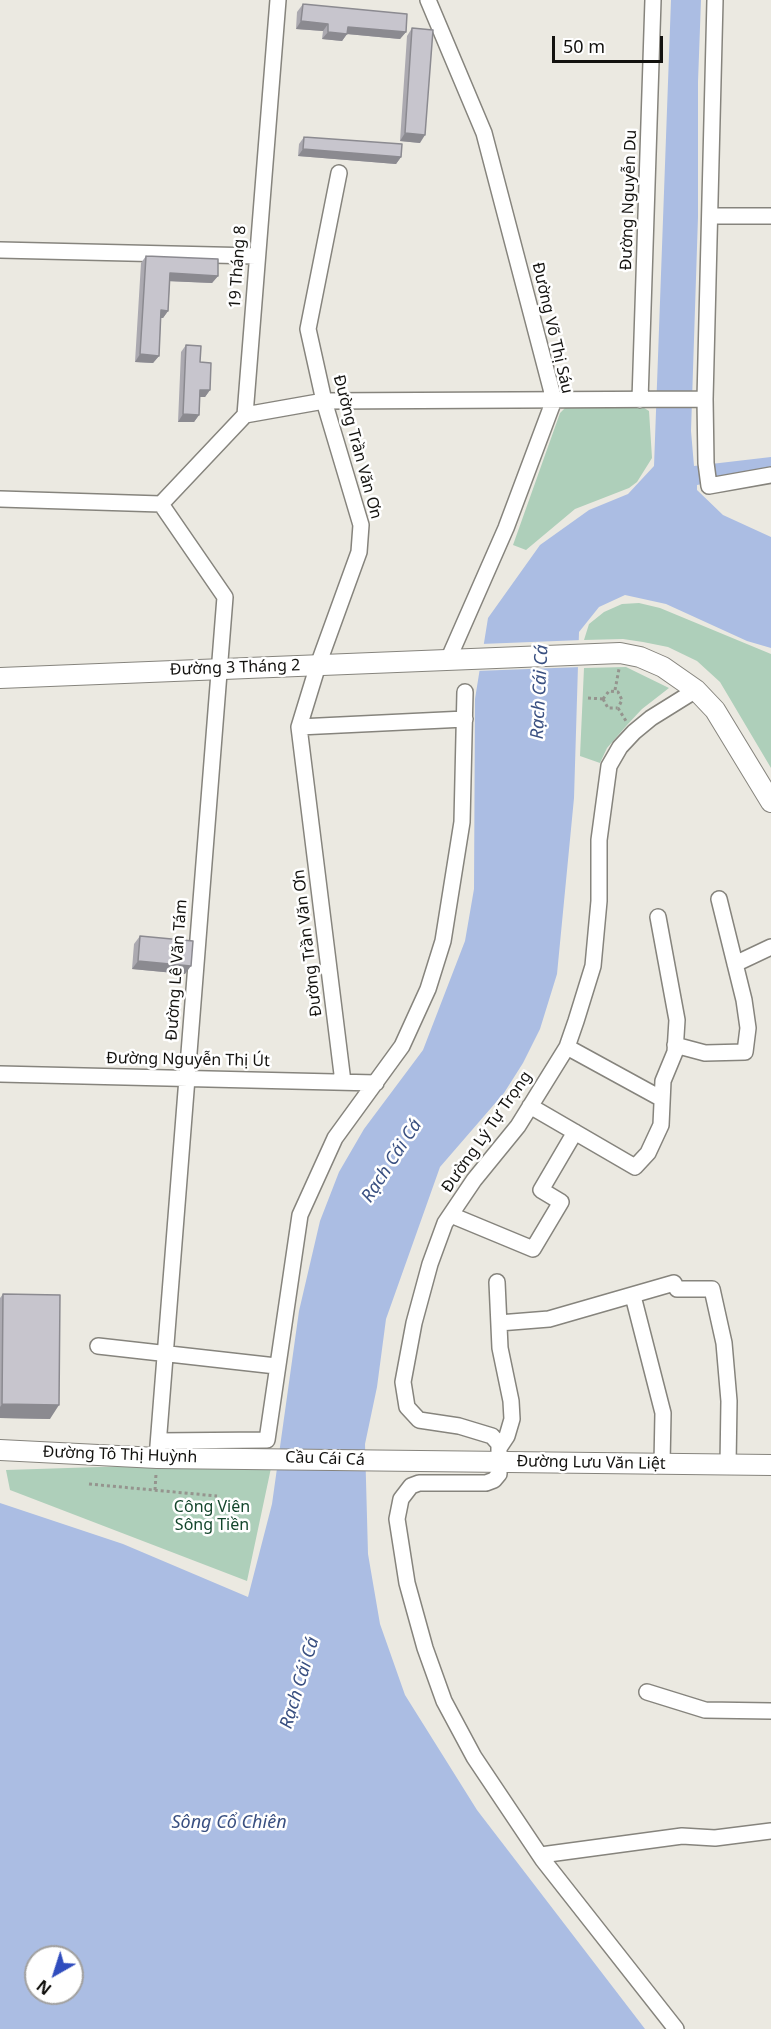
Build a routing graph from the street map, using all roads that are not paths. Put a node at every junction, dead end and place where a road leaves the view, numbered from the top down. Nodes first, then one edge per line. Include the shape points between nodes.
1 (278, 0) edge
2 (428, 0) edge
3 (653, 0) edge
4 (715, 0) edge
5 (339, 173) dead end
6 (710, 216) junction
7 (771, 216) edge
8 (0, 250) edge
9 (256, 256) junction
10 (700, 399) junction
11 (554, 400) junction
12 (644, 400) junction
13 (324, 401) junction
14 (245, 415) junction
15 (771, 475) edge
16 (0, 499) edge
17 (161, 504) junction
18 (448, 660) junction
19 (318, 665) junction
20 (219, 669) junction
21 (0, 678) edge
22 (696, 690) junction
23 (465, 692) dead end
24 (465, 719) junction
25 (299, 727) junction
26 (769, 791) edge
27 (718, 899) dead end
28 (658, 917) dead end
29 (771, 947) edge
30 (735, 964) junction
31 (675, 1046) junction
32 (567, 1047) junction
33 (0, 1074) edge
34 (187, 1078) junction
35 (343, 1082) junction
36 (376, 1083) junction
37 (662, 1099) junction
38 (530, 1106) junction
39 (575, 1132) junction
40 (451, 1215) junction
41 (497, 1282) dead end
42 (633, 1296) junction
43 (499, 1323) junction
44 (98, 1346) dead end
45 (165, 1354) junction
46 (276, 1366) junction
47 (158, 1449) junction
48 (0, 1450) edge
49 (500, 1455) junction
50 (239, 1457) joint
51 (411, 1461) joint
52 (662, 1464) junction
53 (728, 1465) junction
54 (771, 1465) edge
55 (647, 1692) dead end
56 (771, 1711) edge
57 (771, 1831) edge
58 (541, 1855) junction
59 (676, 2029) edge

1 - 9 street, 19 Tháng 8
2 - 11 street, Đường Võ Thị Sáu via 484,133
3 - 12 street, Đường Nguyễn Du
4 - 6 street
5 - 13 street, Đường Trần Văn Ơn via 308,329
6 - 7 street
6 - 10 street
8 - 9 street
9 - 14 street, 19 Tháng 8
10 - 12 street
10 - 15 street via 709,486
11 - 12 street
11 - 13 street
11 - 18 street, Đường Võ Thị Sáu via 506,528
13 - 14 street
13 - 19 street, Đường Trần Văn Ơn via 361,525 359,552
14 - 17 street
16 - 17 street
17 - 20 street, Đường Lê Văn Tám via 225,597
18 - 19 main road, Đường 3 Tháng 2
18 - 22 main road, Đường 3 Tháng 2 via 595,653 640,657 663,667
19 - 20 main road, Đường 3 Tháng 2
19 - 25 street, Đường Trần Văn Ơn
20 - 21 main road, Đường 3 Tháng 2
20 - 34 street, Đường Lê Văn Tám
22 - 26 main road, Đường 3 Tháng 2 via 715,710
22 - 32 street, Đường Lý Tự Trọng via 634,732 609,766 599,840 593,966
23 - 24 street
24 - 25 street
24 - 36 street via 462,822 443,941 414,1023
25 - 35 street, Đường Trần Văn Ơn
27 - 30 street
28 - 31 street via 677,1020
29 - 30 street
30 - 31 street via 748,1028 745,1052 705,1053
31 - 37 street via 663,1081
32 - 37 street
32 - 38 street, Đường Lý Tự Trọng
33 - 34 street, Đường Nguyễn Thị Út
34 - 35 street, Đường Nguyễn Thị Út
34 - 45 street, Đường Lê Văn Tám
35 - 36 street, Đường Nguyễn Thị Út
36 - 46 street via 335,1138 300,1215
37 - 39 street via 660,1125 648,1153 635,1167
38 - 39 street
38 - 40 street, Đường Lý Tự Trọng
39 - 40 street via 541,1190 561,1202 533,1249
40 - 49 street, Đường Lý Tự Trọng via 430,1264 414,1323 403,1383 406,1407 419,1420 492,1436
41 - 43 street
42 - 43 street via 549,1319
42 - 52 street via 663,1413
42 - 53 street via 674,1283 677,1289 712,1289 724,1343 729,1401
43 - 49 street via 500,1348 512,1401 512,1419
44 - 45 street
45 - 46 street
45 - 47 street, Đường Lê Văn Tám
46 - 47 street via 267,1440
47 - 48 main road, Đường Tô Thị Huỳnh
47 - 50 main road, Đường Tô Thị Huỳnh
49 - 51 main road, Đường Lưu Văn Liệt
49 - 52 main road, Đường Lưu Văn Liệt
49 - 58 street via 499,1474 486,1483 411,1486 401,1499 397,1519 407,1583 444,1701 474,1757
50 - 51 main road, Cầu Cái Cá
52 - 53 main road, Đường Lưu Văn Liệt
53 - 54 main road, Đường Lưu Văn Liệt
55 - 56 street via 705,1710
57 - 58 street via 714,1838 682,1836
58 - 59 street

